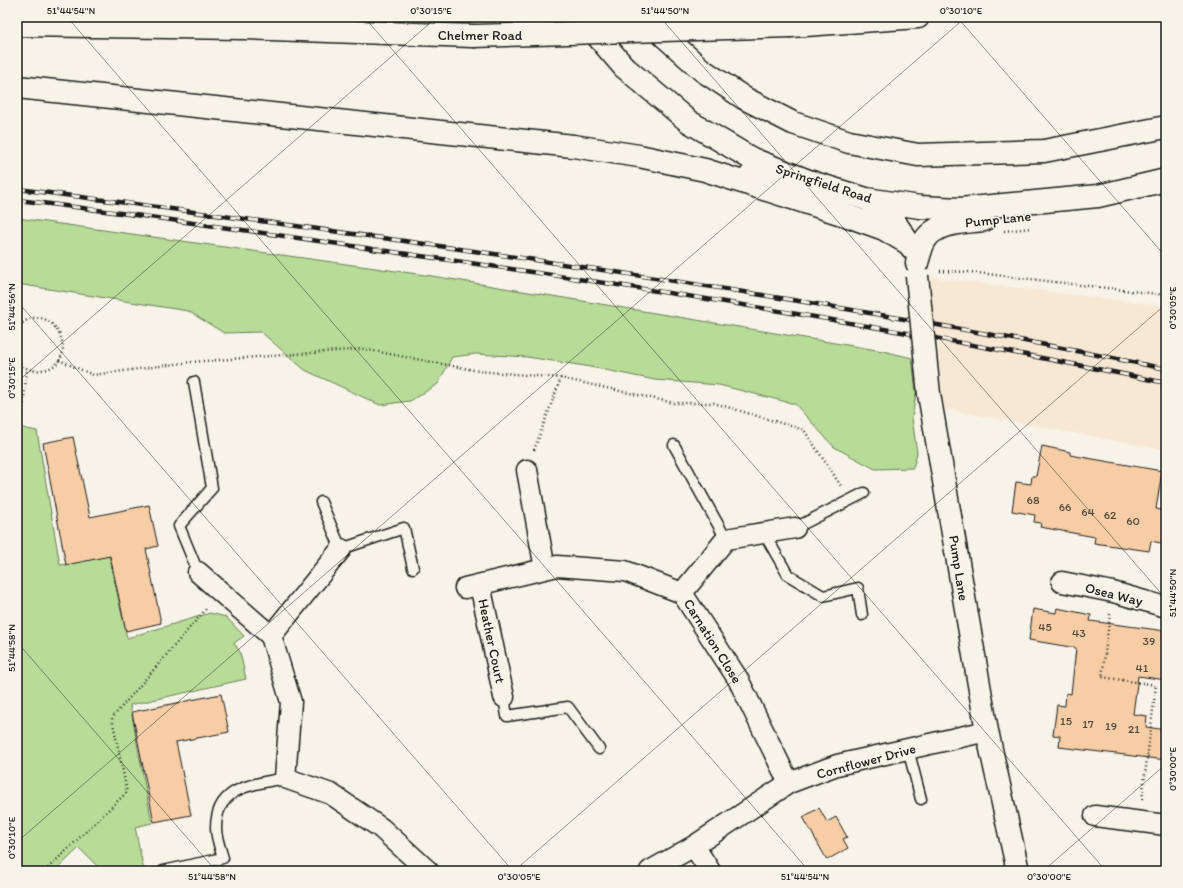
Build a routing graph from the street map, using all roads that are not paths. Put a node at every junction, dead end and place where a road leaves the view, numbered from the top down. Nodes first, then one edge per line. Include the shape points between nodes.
1 (581, 17) edge
2 (643, 17) edge
3 (918, 17) edge
4 (17, 25) edge
5 (17, 87) edge
6 (1166, 127) edge
7 (704, 170) junction
8 (1166, 180) edge
9 (811, 182) junction
10 (1098, 196) junction
11 (866, 199) junction
12 (916, 263) junction
13 (194, 382) dead end
14 (674, 445) dead end
15 (527, 470) road end
16 (864, 493) dead end
17 (321, 502) dead end
18 (795, 528) joint
19 (764, 533) junction
20 (726, 539) junction
21 (341, 549) junction
22 (413, 568) dead end
23 (544, 569) junction
24 (198, 572) joint
25 (1062, 582) dead end
26 (472, 586) joint
27 (682, 593) junction
28 (1166, 607) edge
29 (862, 615) dead end
30 (271, 636) junction
31 (504, 697) joint
32 (987, 731) junction
33 (599, 749) dead end
34 (908, 749) junction
35 (285, 778) junction
36 (789, 783) junction
37 (921, 799) dead end
38 (1095, 816) dead end
39 (1166, 825) edge
40 (694, 846) junction
41 (163, 871) edge
42 (428, 871) edge
43 (650, 871) edge
44 (710, 871) edge
45 (1018, 871) edge

1 - 9 main road, Springfield Road via 624,67 688,121 752,159
2 - 6 main road via 702,70 744,98 793,123 849,142 918,156 1044,151
3 - 4 main road, Chelmer Road, bridge via 791,26 473,36 244,28
5 - 7 main road via 573,146 639,156
7 - 9 main road
7 - 12 main road via 884,229
8 - 10 main road, Springfield Road
9 - 11 main road, Springfield Road
10 - 11 main road, Springfield Road via 960,209 920,207
10 - 12 main road, Pump Lane via 1039,214 958,223 933,231 924,242
11 - 12 main road via 894,222
12 - 32 main road, Pump Lane, bridge via 929,394
13 - 24 lane via 212,488 178,526
14 - 20 lane
15 - 23 street
16 - 18 lane
17 - 21 lane
18 - 19 street
19 - 20 street
19 - 29 lane via 788,574 823,596 858,588
20 - 27 street
21 - 22 lane via 404,528
21 - 30 street
23 - 26 street, Carnation Close
23 - 27 street, Carnation Close via 557,566 625,571
24 - 30 street
25 - 28 street, Osea Way via 1113,592
26 - 31 street, Heather Court
27 - 36 street, Carnation Close via 738,679
30 - 35 street via 291,702
31 - 33 lane via 507,716 568,707
32 - 34 street, Cornflower Drive
32 - 45 main road, Pump Lane
34 - 36 street, Cornflower Drive via 837,765
34 - 37 lane
35 - 41 lane via 237,789 220,804 216,828 222,858
35 - 42 street via 331,794 381,828
36 - 40 street, Cornflower Drive
38 - 39 street
40 - 43 street, Cornflower Drive
40 - 44 street

